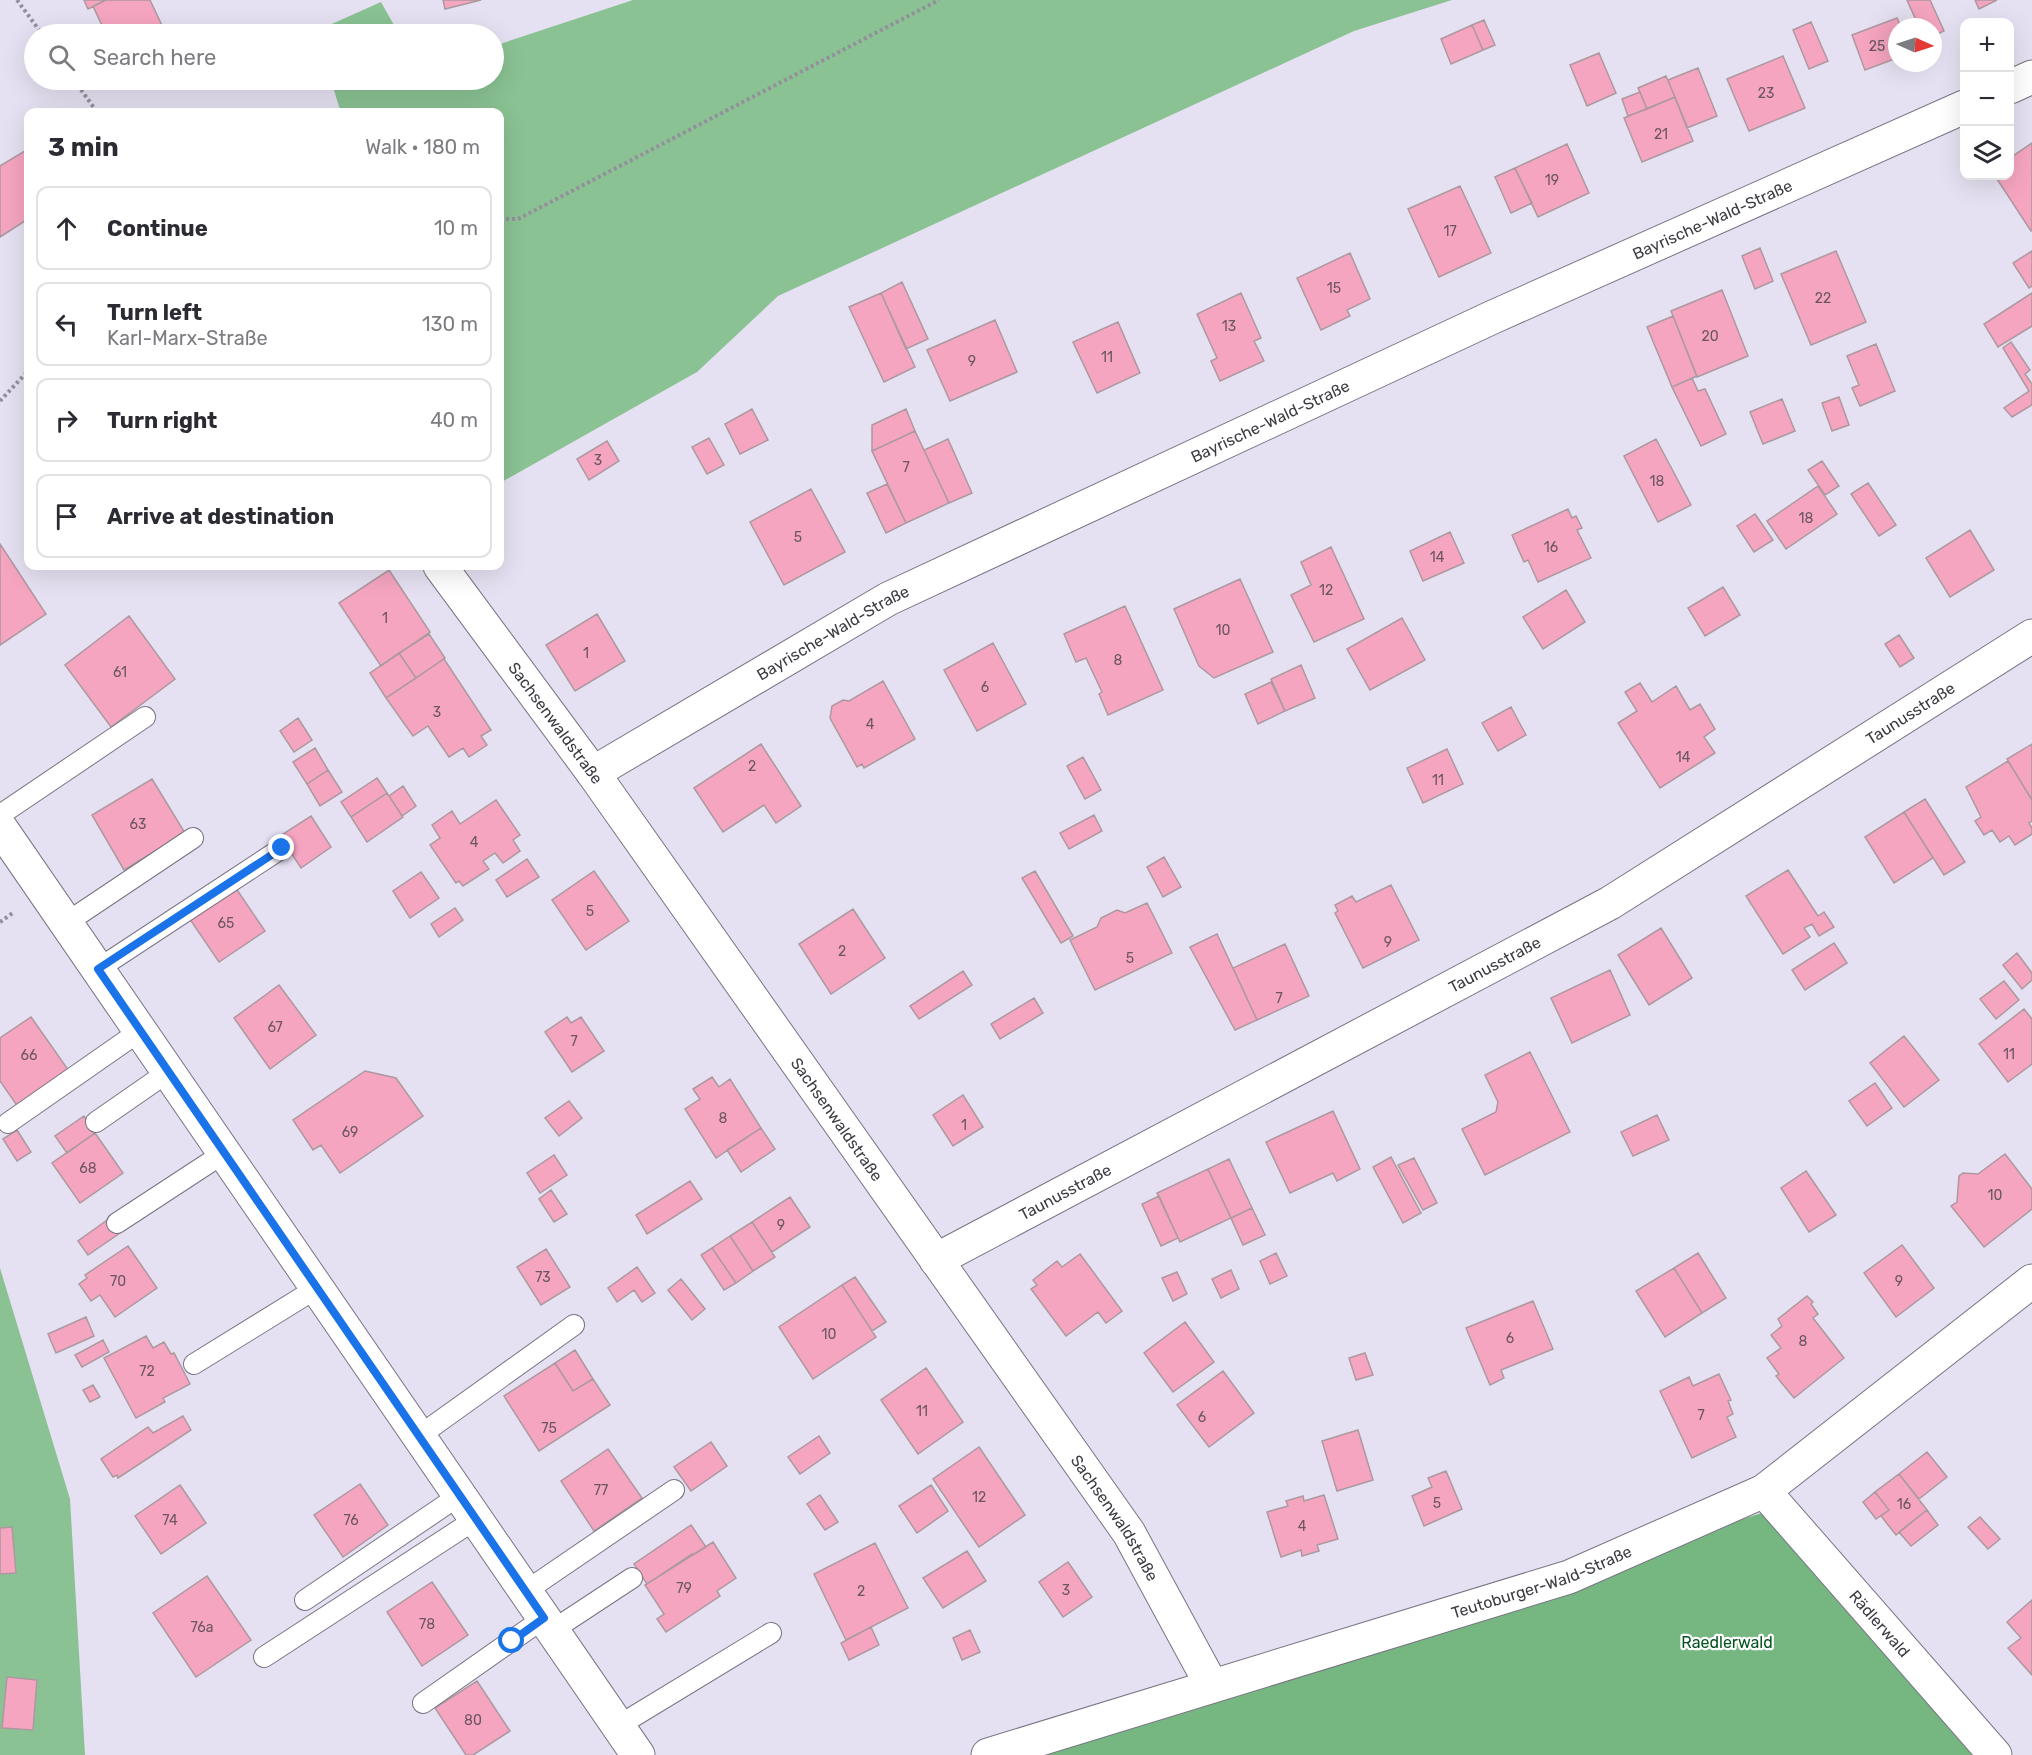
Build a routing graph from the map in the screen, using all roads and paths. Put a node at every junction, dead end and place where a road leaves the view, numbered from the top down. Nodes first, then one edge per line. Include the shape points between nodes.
1 (17, 0) edge
2 (939, 0) edge
3 (35, 24) edge
4 (2032, 77) edge
5 (2014, 85) edge
6 (81, 90) edge
7 (94, 108) edge
8 (1960, 109) edge
9 (504, 219) edge
10 (24, 375) edge
11 (0, 401) edge
12 (443, 570) edge
13 (2032, 636) edge
14 (145, 717) dead end
15 (593, 773) junction
16 (0, 815) edge
17 (0, 827) edge
18 (193, 838) dead end
19 (282, 848) dead end
20 (17, 910) dead end
21 (0, 922) edge
22 (66, 923) junction
23 (98, 969) junction
24 (141, 1031) junction
25 (168, 1072) junction
26 (96, 1122) dead end
27 (8, 1123) dead end
28 (224, 1153) junction
29 (117, 1223) dead end
30 (936, 1260) junction
31 (2032, 1281) edge
32 (317, 1288) junction
33 (574, 1325) dead end
34 (194, 1364) dead end
35 (419, 1436) junction
36 (674, 1490) dead end
37 (1764, 1491) junction
38 (468, 1507) junction
39 (632, 1578) dead end
40 (526, 1591) junction
41 (305, 1600) dead end
42 (549, 1624) junction
43 (771, 1633) dead end
44 (264, 1657) dead end
45 (1212, 1686) junction
46 (423, 1703) dead end
47 (618, 1726) junction
48 (638, 1755) edge
49 (988, 1755) edge
50 (1995, 1755) edge

1 - 3 path
2 - 9 path via 518,219
4 - 5 street
6 - 7 path
8 - 15 street, Bayrische-Wald-Straße via 1493,317 888,599
10 - 11 path
12 - 15 street, Sachsenwaldstraße
13 - 30 street, Taunusstraße via 1610,903
14 - 16 lane
15 - 30 street, Sachsenwaldstraße
17 - 22 street
18 - 22 lane
19 - 23 lane
20 - 21 path
22 - 23 street
23 - 24 street
24 - 25 street
24 - 27 lane
25 - 26 lane
25 - 28 street
28 - 29 lane
28 - 32 street
30 - 45 street, Sachsenwaldstraße via 1129,1533
31 - 37 street, Teutoburger-Wald-Straße
32 - 34 lane
32 - 35 street
33 - 35 lane
35 - 38 street
36 - 40 lane
37 - 45 street, Teutoburger-Wald-Straße via 1569,1577
37 - 50 street, Rädlerwald
38 - 40 street
38 - 41 lane
38 - 44 lane
39 - 42 lane
40 - 42 street
42 - 46 lane
42 - 47 street
43 - 47 lane
45 - 49 street, Teutoburger-Wald-Straße
47 - 48 street

